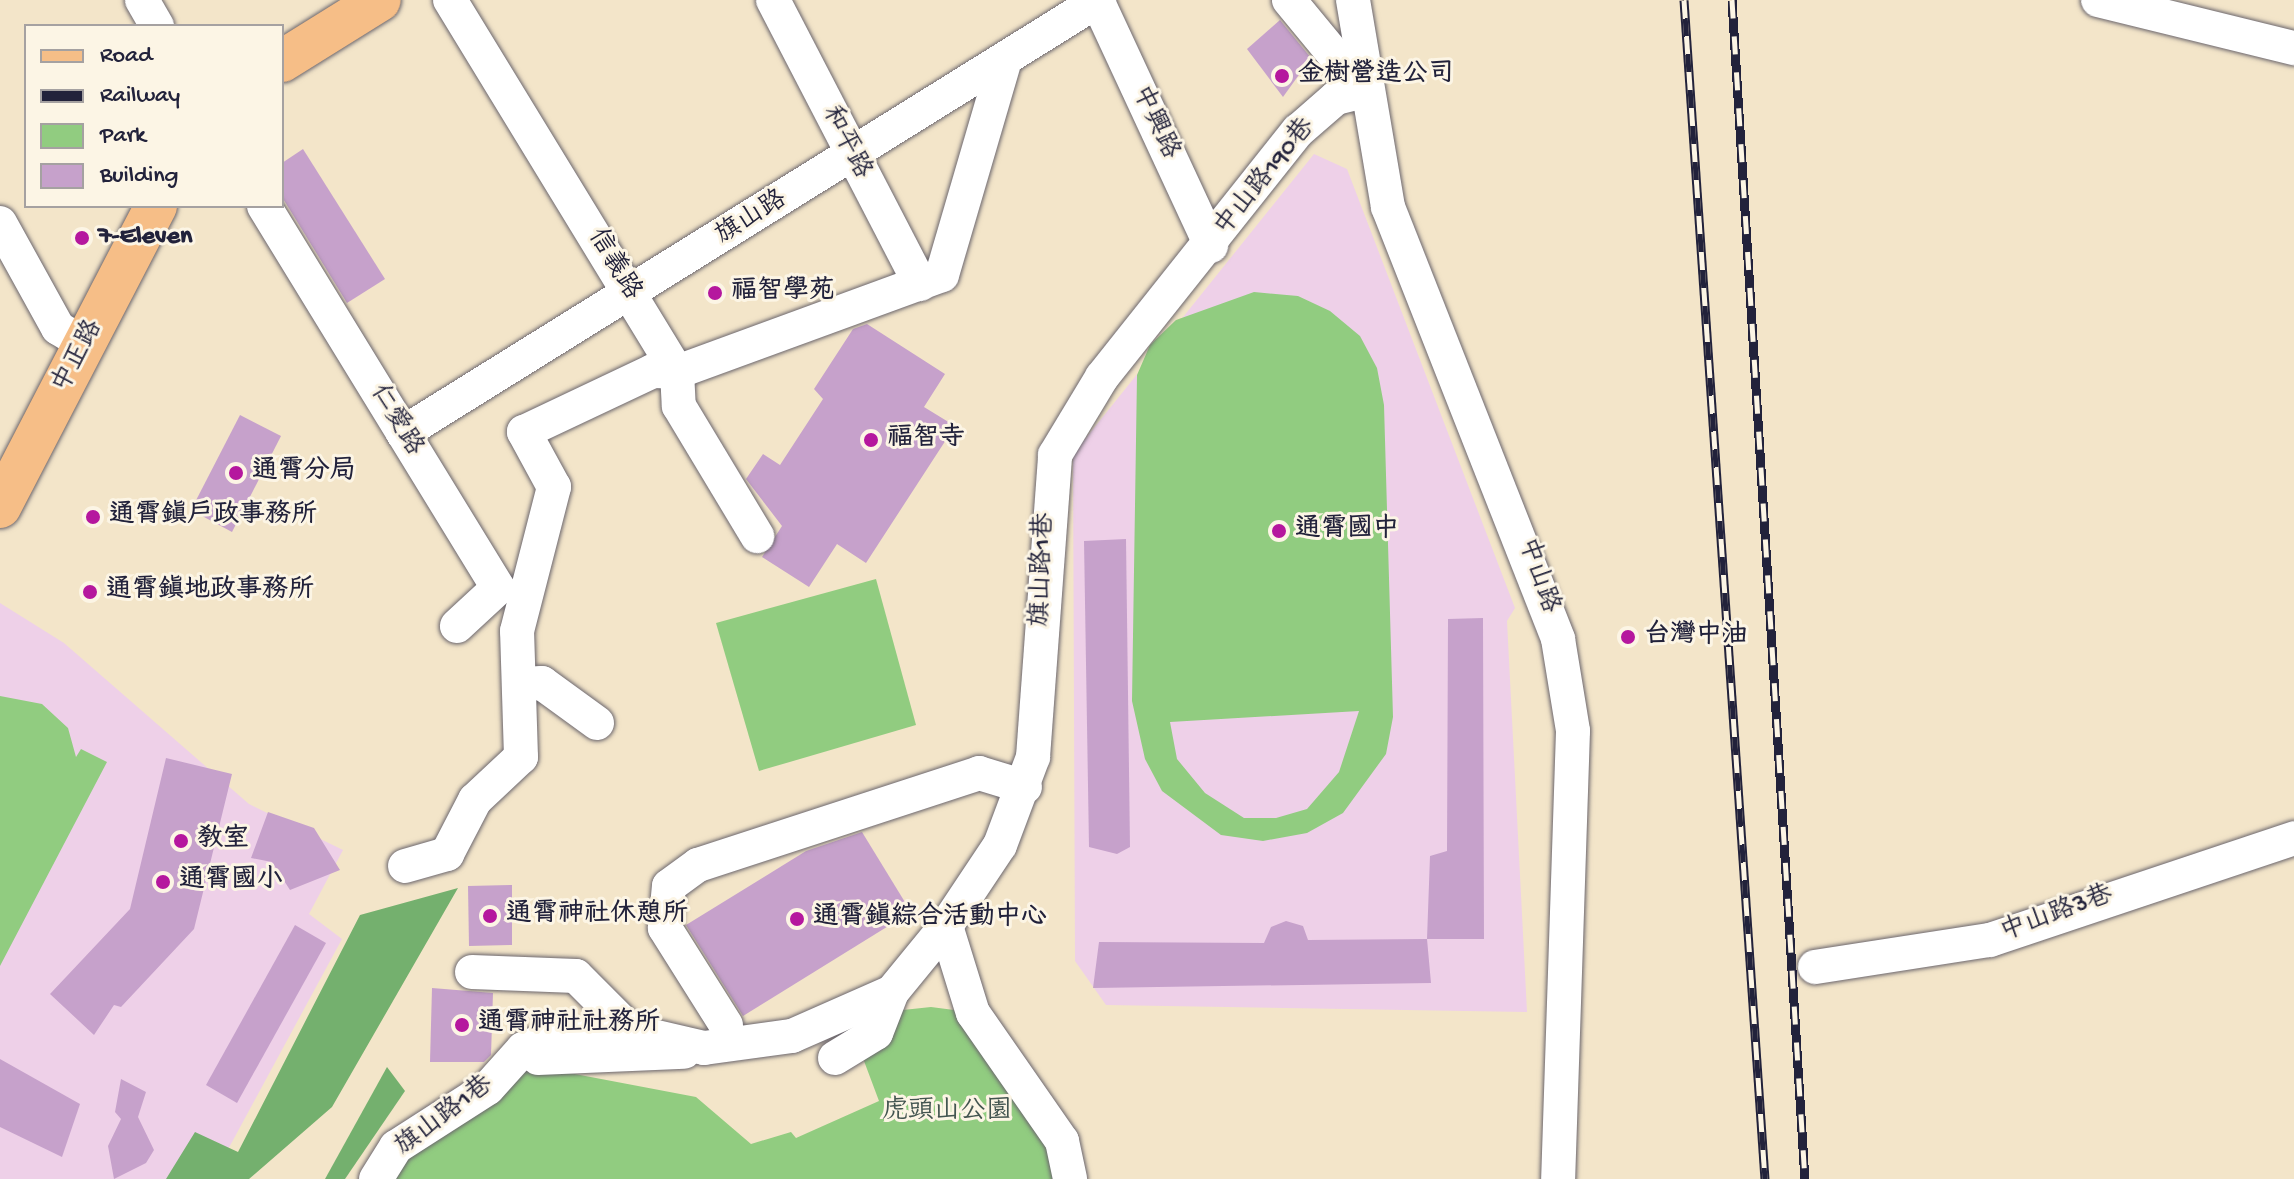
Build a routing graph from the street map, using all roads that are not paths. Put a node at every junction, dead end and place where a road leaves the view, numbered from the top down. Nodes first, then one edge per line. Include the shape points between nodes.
1 (142, 0) edge
2 (380, 0) edge
3 (450, 0) edge
4 (773, 0) edge
5 (1098, 0) edge
6 (1289, 0) edge
7 (1353, 0) edge
8 (2115, 2) edge
9 (156, 24) edge
10 (2294, 48) edge
11 (1005, 59) junction
12 (284, 60) edge
13 (1364, 91) junction
14 (851, 157) junction
15 (155, 208) edge
16 (265, 208) edge
17 (0, 223) edge
18 (1211, 246) junction
19 (920, 284) junction
20 (631, 294) junction
21 (86, 345) junction
22 (677, 372) junction
23 (403, 433) junction
24 (0, 507) edge
25 (757, 536) dead end
26 (457, 626) dead end
27 (521, 684) junction
28 (597, 723) dead end
29 (1025, 787) junction
30 (2294, 838) edge
31 (405, 866) dead end
32 (946, 926) junction
33 (1815, 967) dead end
34 (472, 972) dead end
35 (892, 992) junction
36 (631, 1031) junction
37 (715, 1036) junction
38 (523, 1049) junction
39 (835, 1058) dead end
40 (376, 1179) edge
41 (1070, 1179) edge
42 (1558, 1179) edge

1 - 9 street
2 - 12 main road
3 - 20 street, 信義路
4 - 14 street, 和平路
5 - 11 street, 旗山路
5 - 18 street, 中興路
6 - 13 street
7 - 13 street, 中山路
8 - 10 street
11 - 14 street, 旗山路
11 - 19 street via 942,275
13 - 18 street, 中山路190巷 via 1336,98 1298,131
13 - 42 street, 中山路 via 1388,207 1558,639 1573,731
14 - 19 street, 和平路
14 - 20 street, 旗山路
15 - 21 main road, 中正路
16 - 23 street, 仁愛路
17 - 21 street via 58,328
18 - 29 street, 旗山路1巷 via 1102,377 1055,455 1046,501 1038,728
19 - 22 street
20 - 22 street, 信義路
20 - 23 street, 旗山路
21 - 24 main road, 中正路
22 - 25 street, 信義路 via 679,406
22 - 27 street via 653,371 524,432 554,487 517,631
23 - 26 street, 仁愛路 via 498,588
27 - 28 street via 542,683
27 - 31 street via 521,757 475,800 447,854
29 - 32 street, 旗山路1巷 via 1000,845
29 - 37 street via 979,773 698,865 669,886 665,928
30 - 33 street, 中山路3巷 via 1990,940
32 - 35 street, 旗山路1巷
32 - 41 street via 973,1013 1062,1141
34 - 36 street via 576,976
35 - 37 street, 旗山路1巷 via 805,1032
35 - 39 street via 876,1033
36 - 37 street, 旗山路1巷
36 - 38 street, 旗山路1巷 via 549,1038
37 - 38 street via 653,1058 553,1060
38 - 40 street, 旗山路1巷 via 488,1088 396,1147

